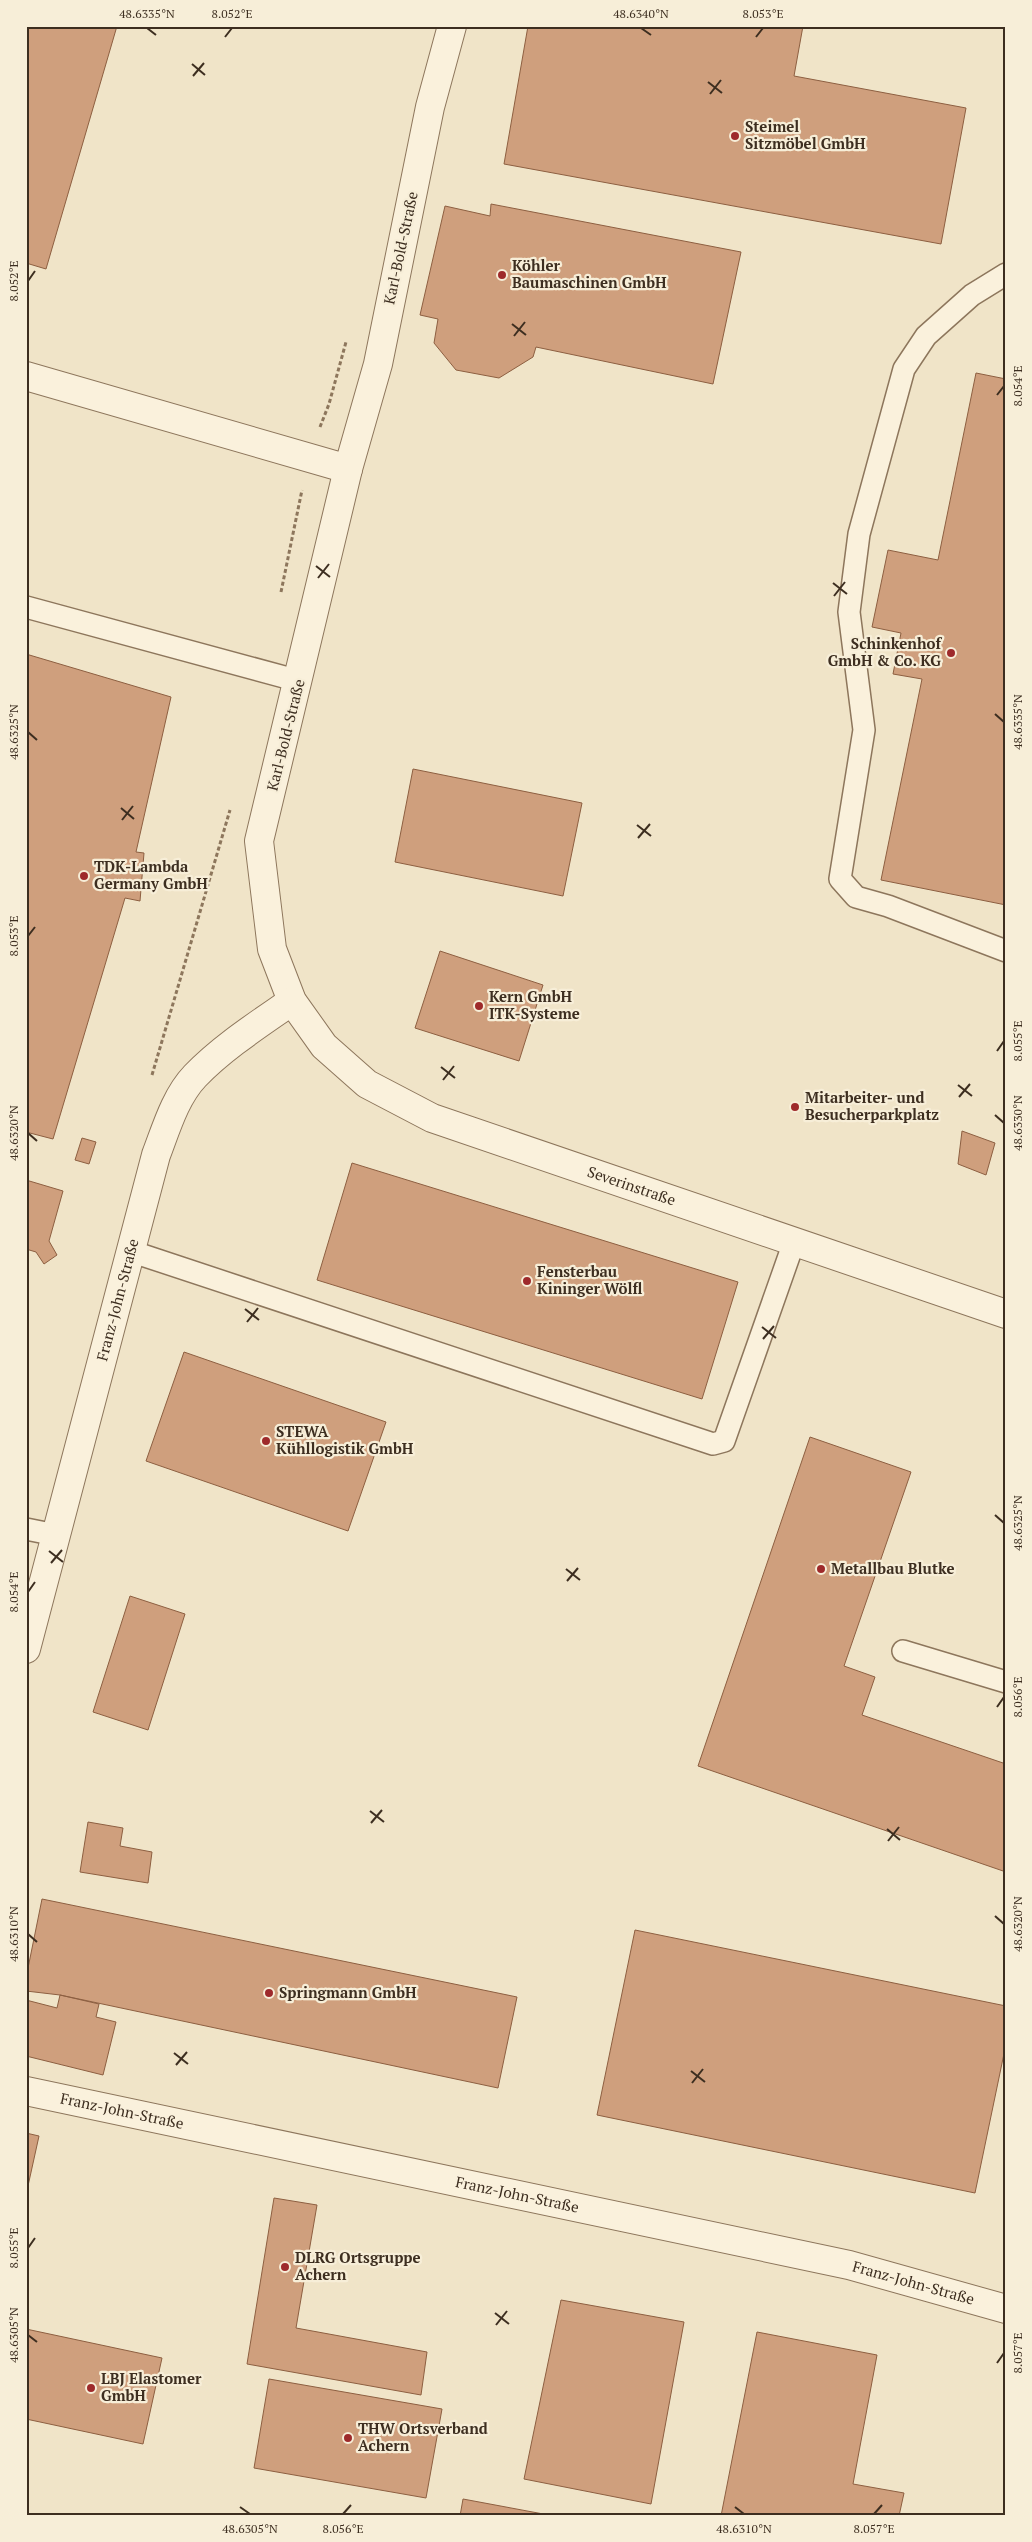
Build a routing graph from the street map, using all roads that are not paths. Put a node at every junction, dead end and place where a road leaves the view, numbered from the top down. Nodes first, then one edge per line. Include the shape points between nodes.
1 (452, 26) edge
2 (1006, 274) edge
3 (26, 376) edge
4 (348, 469) junction
5 (26, 607) edge
6 (299, 681) junction
7 (1006, 951) edge
8 (292, 1001) junction
9 (794, 1242) junction
10 (130, 1251) junction
11 (1005, 1310) edge
12 (26, 1529) edge
13 (56, 1535) junction
14 (26, 1649) edge
15 (902, 1651) dead end
16 (1006, 1682) edge
17 (26, 2091) edge
18 (1006, 2309) edge

1 - 4 street, Karl-Bold-Straße via 430,107 378,364
2 - 7 lane via 972,295 926,336 904,369 859,534 849,612 864,730 840,879 856,897
3 - 4 street
4 - 6 street, Karl-Bold-Straße
5 - 6 lane
6 - 8 street, Karl-Bold-Straße via 260,841 272,949
8 - 9 street, Severinstraße via 324,1046 367,1084 432,1118
8 - 10 street, Franz-John-Straße via 248,1031 194,1077 172,1113 156,1155
9 - 10 lane via 724,1441 713,1444
9 - 11 street, Severinstraße
10 - 13 street, Franz-John-Straße
12 - 13 lane
13 - 14 street, Franz-John-Straße
15 - 16 lane
17 - 18 street, Franz-John-Straße via 849,2265

